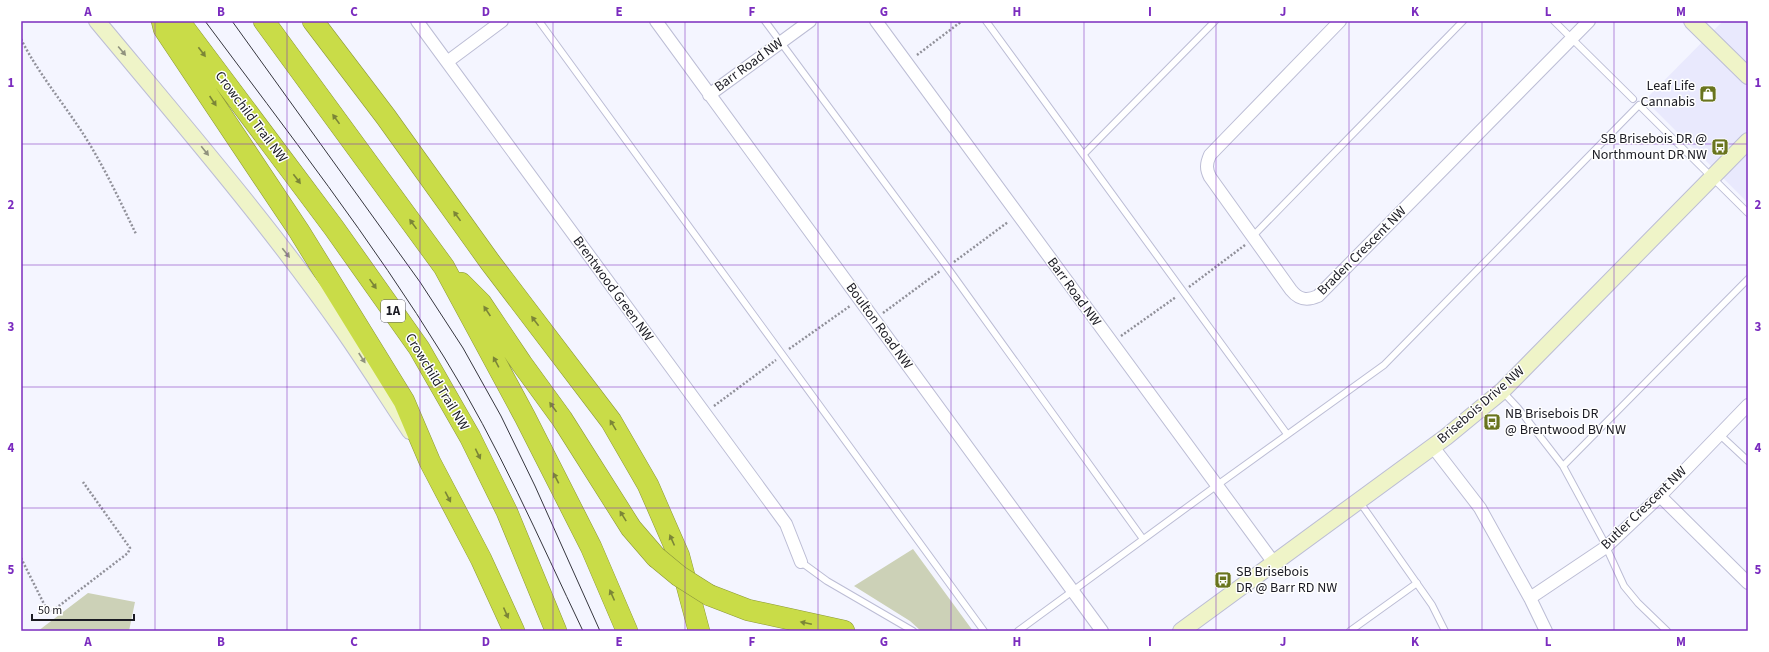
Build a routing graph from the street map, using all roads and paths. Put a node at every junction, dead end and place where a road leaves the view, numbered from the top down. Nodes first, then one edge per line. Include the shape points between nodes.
1 (97, 21) edge
2 (162, 21) edge
3 (179, 21) edge
4 (264, 21) edge
5 (313, 21) edge
6 (417, 21) edge
7 (502, 21) edge
8 (539, 21) edge
9 (656, 21) edge
10 (765, 21) edge
11 (810, 21) edge
12 (876, 21) edge
13 (962, 21) edge
14 (986, 21) edge
15 (1215, 21) edge
16 (1340, 21) edge
17 (1463, 21) edge
18 (1554, 21) edge
19 (1589, 21) edge
20 (1692, 21) edge
21 (21, 39) edge
22 (1571, 39) junction
23 (780, 42) junction
24 (447, 62) junction
25 (906, 62) junction
26 (1748, 76) edge
27 (709, 94) junction
28 (1633, 99) dead end
29 (1748, 141) edge
30 (1084, 154) junction
31 (1712, 178) junction
32 (1748, 213) edge
33 (136, 234) dead end
34 (1253, 236) junction
35 (444, 267) junction
36 (1748, 279) edge
37 (1502, 391) junction
38 (1748, 405) edge
39 (1287, 434) junction
40 (1719, 434) junction
41 (1433, 447) junction
42 (1748, 461) edge
43 (430, 462) junction
44 (1564, 466) junction
45 (83, 482) dead end
46 (1216, 486) junction
47 (1660, 496) junction
48 (1359, 501) junction
49 (1143, 539) junction
50 (1606, 547) junction
51 (21, 558) edge
52 (801, 562) joint
53 (1274, 563) junction
54 (1417, 583) junction
55 (1748, 583) edge
56 (1072, 591) junction
57 (1530, 598) junction
58 (514, 631) edge
59 (556, 631) edge
60 (627, 631) edge
61 (699, 631) edge
62 (844, 631) edge
63 (913, 631) edge
64 (984, 631) edge
65 (1018, 631) edge
66 (1102, 631) edge
67 (1181, 631) edge
68 (1350, 631) edge
69 (1445, 631) edge
70 (1546, 631) edge
71 (1667, 631) edge

1 -> 43 street via 289,257 344,331
2 -> 43 highway via 164,29 299,231 404,401
3 -> 59 highway, Crowchild Trail NW / 1A via 334,228 419,348 470,437 504,506
35 -> 4 highway
61 -> 5 highway via 679,556 648,485 611,421 490,262 386,117
6 - 24 street, Brentwood Green NW
7 - 24 street
8 - 64 lane
9 - 27 street, Boulton Road NW
10 - 23 lane
11 - 23 street, Barr Road NW
12 - 25 street, Barr Road NW
13 - 25 path
14 - 30 lane
15 - 30 lane
16 - 34 street, Braden Crescent NW via 1210,155 1207,163 1210,177
17 - 34 lane
18 - 22 lane
19 - 22 street, Braden Crescent NW
20 - 26 street
21 - 33 path via 100,160
22 - 28 lane
22 - 34 street, Braden Crescent NW via 1318,296 1310,300 1296,296
23 - 27 street, Barr Road NW
23 - 49 lane via 952,274
24 - 52 street, Brentwood Green NW via 786,524
25 - 46 street, Barr Road NW
27 - 56 street, Boulton Road NW
29 - 31 street, Brisebois Drive NW
30 - 39 lane
31 - 32 lane
31 - 37 street, Brisebois Drive NW
31 - 39 lane via 1639,105 1384,365
60 -> 35 highway via 591,547 525,416
62 -> 35 highway, bridge via 748,610 710,595 656,557 631,528 562,419 481,303
36 - 44 lane
37 - 41 street, Brisebois Drive NW
37 - 44 lane
38 - 40 street, Butler Crescent NW
39 - 46 lane
40 - 42 lane
40 - 47 street, Butler Crescent NW
41 - 48 street, Brisebois Drive NW
41 - 57 street via 1480,508
43 -> 58 highway via 481,559
44 - 50 lane
45 - 51 path via 130,548 128,553 51,612 46,608
46 - 49 lane
46 - 53 street, Barr Road NW
47 - 50 street, Butler Crescent NW
47 - 55 street
48 - 53 street, Brisebois Drive NW
48 - 54 lane
49 - 56 lane
50 - 57 street, Butler Crescent NW
50 - 71 lane via 1624,586
52 - 63 lane via 828,581
53 - 67 street, Brisebois Drive NW
54 - 68 lane
54 - 69 lane
56 - 65 lane
56 - 66 street, Boulton Road NW
57 - 70 street

